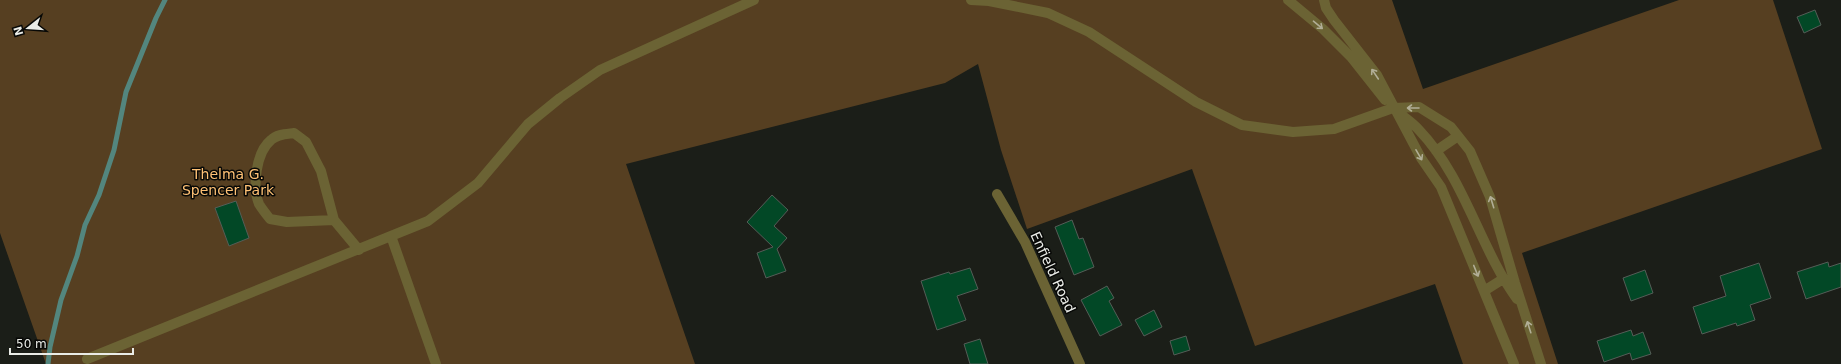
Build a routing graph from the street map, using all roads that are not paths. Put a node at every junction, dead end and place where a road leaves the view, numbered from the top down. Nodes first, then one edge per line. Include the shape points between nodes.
1 (754, 0) edge
2 (971, 0) edge
3 (1288, 0) edge
4 (1324, 0) edge
5 (1393, 108) junction
6 (1458, 136) junction
7 (1436, 151) junction
8 (997, 194) dead end
9 (334, 220) junction
10 (391, 236) junction
11 (359, 250) junction
12 (1503, 279) junction
13 (1484, 290) junction
14 (1523, 307) junction
15 (87, 359) dead end
16 (436, 364) edge
17 (1080, 364) edge
18 (1514, 364) edge
19 (1542, 364) edge

1 - 10 street via 600,70 528,124 478,183 428,221
2 - 5 street via 1048,13 1089,32 1196,102 1242,125 1293,132 1334,129
3 -> 5 street via 1351,57
5 -> 4 street via 1377,76 1334,20
6 -> 5 street via 1451,127 1419,107
5 - 7 street via 1419,129
5 -> 13 street via 1421,158 1441,187
6 - 7 street
14 -> 6 street via 1490,197 1470,151
7 - 12 street via 1465,200
8 - 17 street, Enfield Road via 1025,242
9 - 9 street via 287,222 270,219 259,203 256,177 260,155 271,140 294,133 306,142 321,171
9 - 11 street
10 - 11 street
10 - 16 street
11 - 15 street
12 - 13 street
12 - 14 street
13 - 18 street
19 -> 14 street

